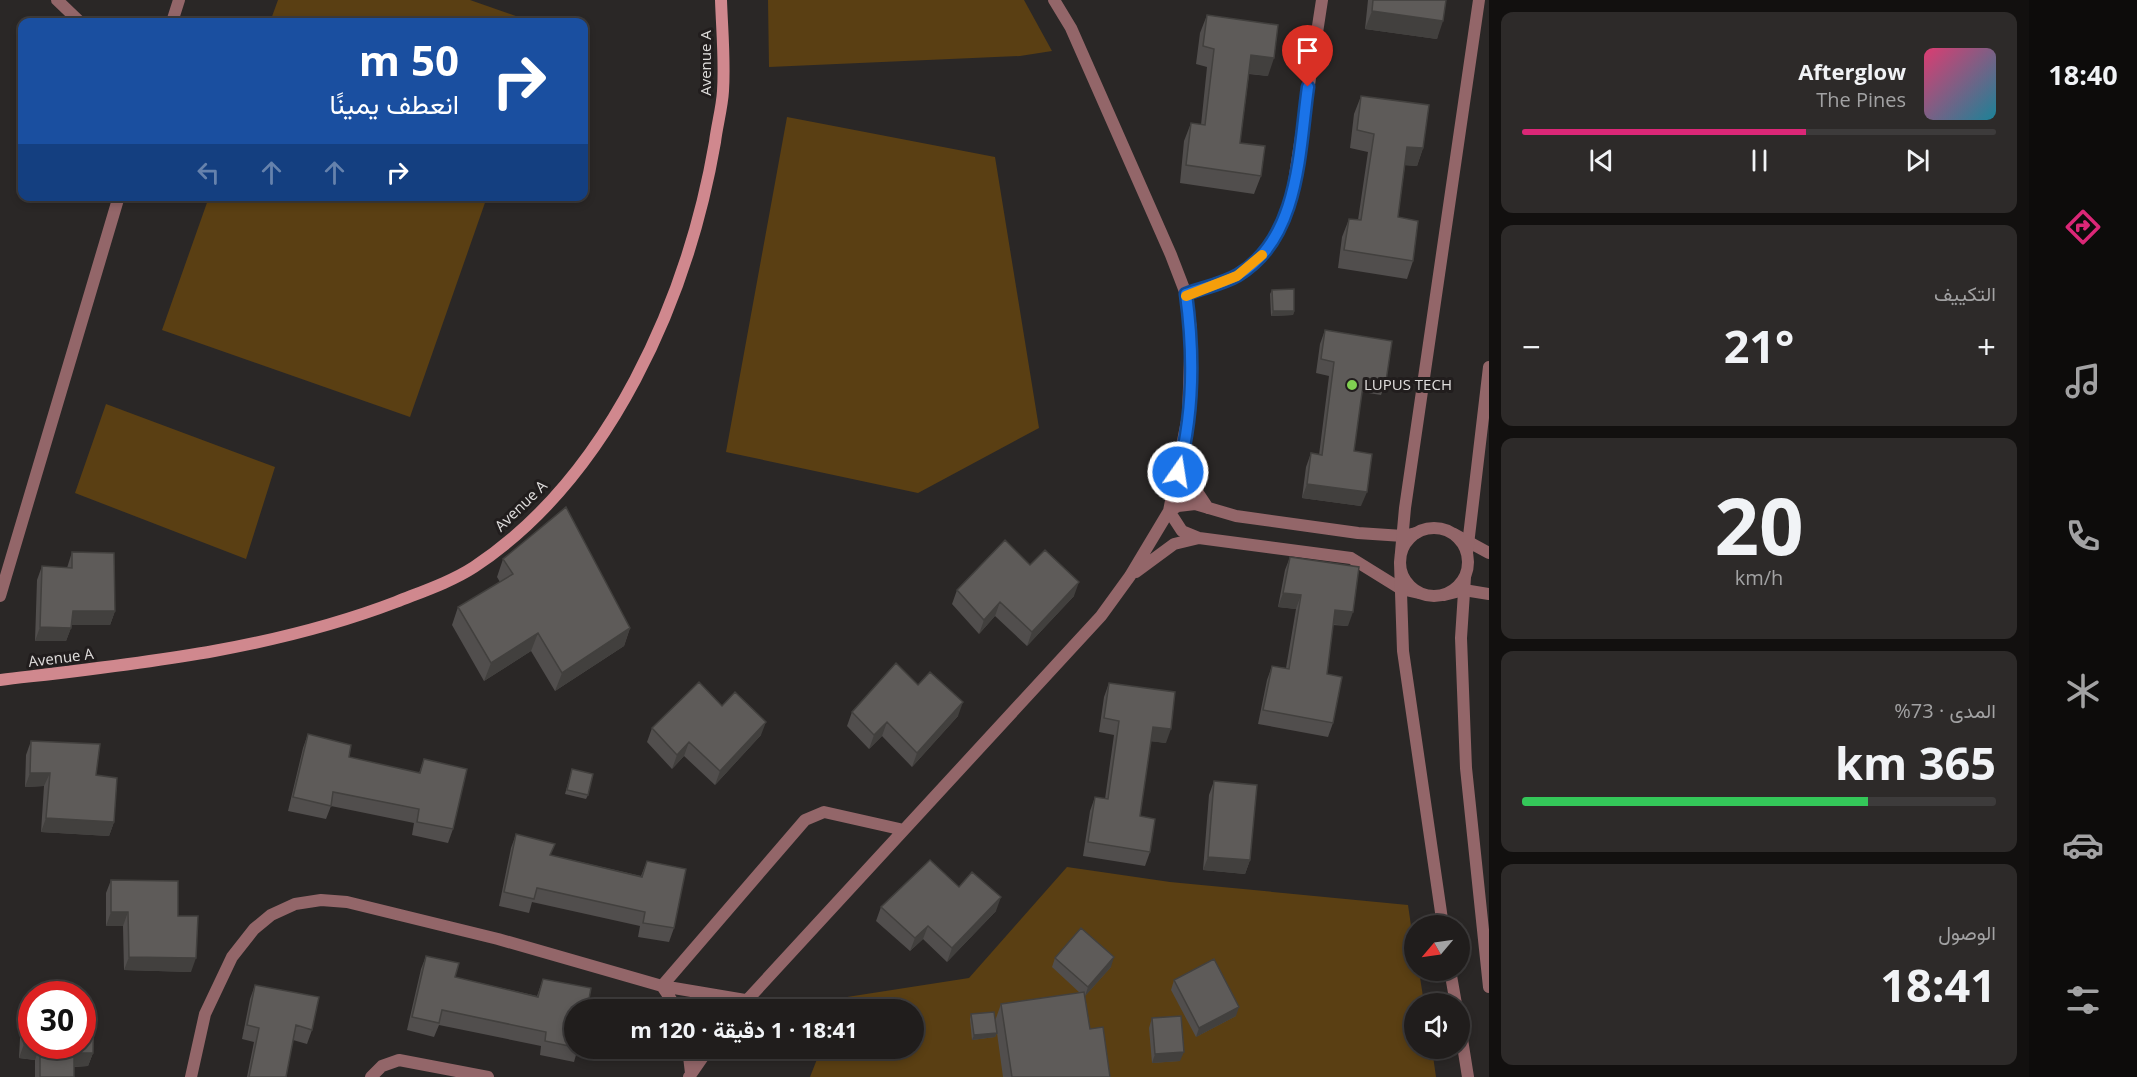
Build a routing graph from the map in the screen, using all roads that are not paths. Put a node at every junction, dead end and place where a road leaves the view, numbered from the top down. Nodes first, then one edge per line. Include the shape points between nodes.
1 (57, 0) edge
2 (179, 0) edge
3 (721, 0) edge
4 (1054, 0) edge
5 (1322, 0) edge
6 (1479, 0) edge
7 (76, 18) edge
8 (173, 18) edge
9 (118, 201) edge
10 (1186, 294) junction
11 (1489, 367) edge
12 (1182, 456) junction
13 (1208, 508) junction
14 (1169, 511) junction
15 (1416, 533) junction
16 (1403, 536) junction
17 (1199, 538) junction
18 (1467, 548) junction
19 (1489, 553) edge
20 (1400, 563) junction
21 (1130, 576) junction
22 (1465, 577) junction
23 (1401, 590) junction
24 (1464, 590) junction
25 (1419, 592) junction
26 (1489, 594) edge
27 (1444, 595) junction
28 (0, 596) edge
29 (0, 680) edge
30 (904, 830) junction
31 (1441, 915) edge
32 (662, 986) junction
33 (1489, 987) edge
34 (671, 999) edge
35 (716, 999) edge
36 (747, 999) edge
37 (689, 1059) edge
38 (701, 1059) edge
39 (1465, 1059) edge
40 (690, 1075) edge
41 (191, 1077) edge
42 (371, 1077) edge
43 (488, 1077) edge
44 (1468, 1077) edge

1 - 7 street
2 - 8 street
3 - 29 main road, Avenue A via 723,91 708,181 688,260 658,336 623,401 574,474 525,526 473,568 452,578 360,616 289,637 198,656
4 - 10 street via 1109,111
5 - 10 street via 1292,195 1278,231 1261,257 1237,276
6 - 16 street
9 - 28 street
10 - 12 street via 1191,374
11 - 18 street
12 - 13 street via 1190,481
12 - 14 street
13 - 14 street via 1195,504
13 - 16 street via 1236,516
14 - 17 street via 1182,531
14 - 21 street
15 - 16 street
15 - 18 street via 1438,528 1454,534
15 - 20 street via 1407,541
16 - 20 street
17 - 21 street via 1174,544
17 - 23 street via 1351,558
18 - 19 street
18 - 22 street
20 - 23 street
20 - 25 street via 1403,575
21 - 30 street via 1075,646
22 - 24 street
22 - 27 street via 1455,590
23 - 25 street
23 - 31 street via 1403,651
24 - 26 street
24 - 27 street
24 - 33 street via 1461,638 1466,768
25 - 27 street
30 - 32 street via 824,812 805,820
30 - 36 street
32 - 34 street
32 - 35 street
32 - 41 street via 498,939 347,902 295,904 271,915 254,929 232,957 205,1014
37 - 40 street
38 - 40 street
39 - 44 street
42 - 43 street via 382,1066 399,1060

